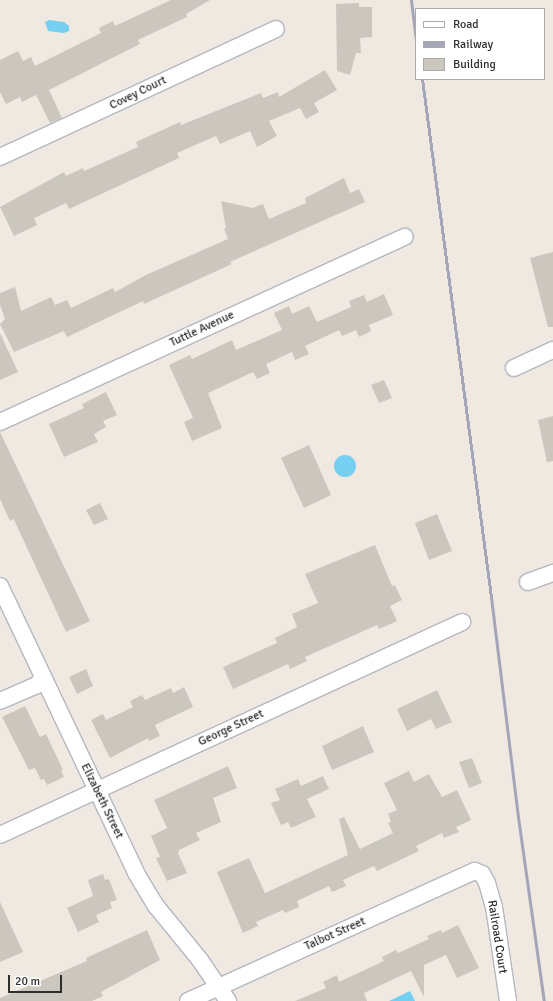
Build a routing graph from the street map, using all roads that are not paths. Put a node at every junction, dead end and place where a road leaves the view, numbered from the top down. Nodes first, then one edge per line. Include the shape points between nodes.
1 (276, 29) dead end
2 (0, 157) edge
3 (405, 237) dead end
4 (553, 350) edge
5 (514, 368) dead end
6 (0, 422) edge
7 (553, 573) edge
8 (528, 582) dead end
9 (0, 586) edge
10 (462, 622) dead end
11 (43, 676) junction
12 (0, 701) edge
13 (96, 790) junction
14 (0, 835) edge
15 (482, 874) joint
16 (218, 987) junction
17 (188, 1001) edge
18 (228, 1001) edge
19 (508, 1001) edge

1 - 2 street, Covey Court
3 - 6 street, Tuttle Avenue
4 - 5 street
7 - 8 street
9 - 11 street, Elizabeth Street
10 - 13 street, George Street
11 - 12 street via 37,685
11 - 13 street, Elizabeth Street
13 - 14 street, George Street
13 - 16 street, Elizabeth Street via 156,906 200,960
15 - 16 street, Talbot Street via 469,872
15 - 19 street, Railroad Court via 494,907
16 - 17 street, Talbot Street
16 - 18 street, Elizabeth Street

